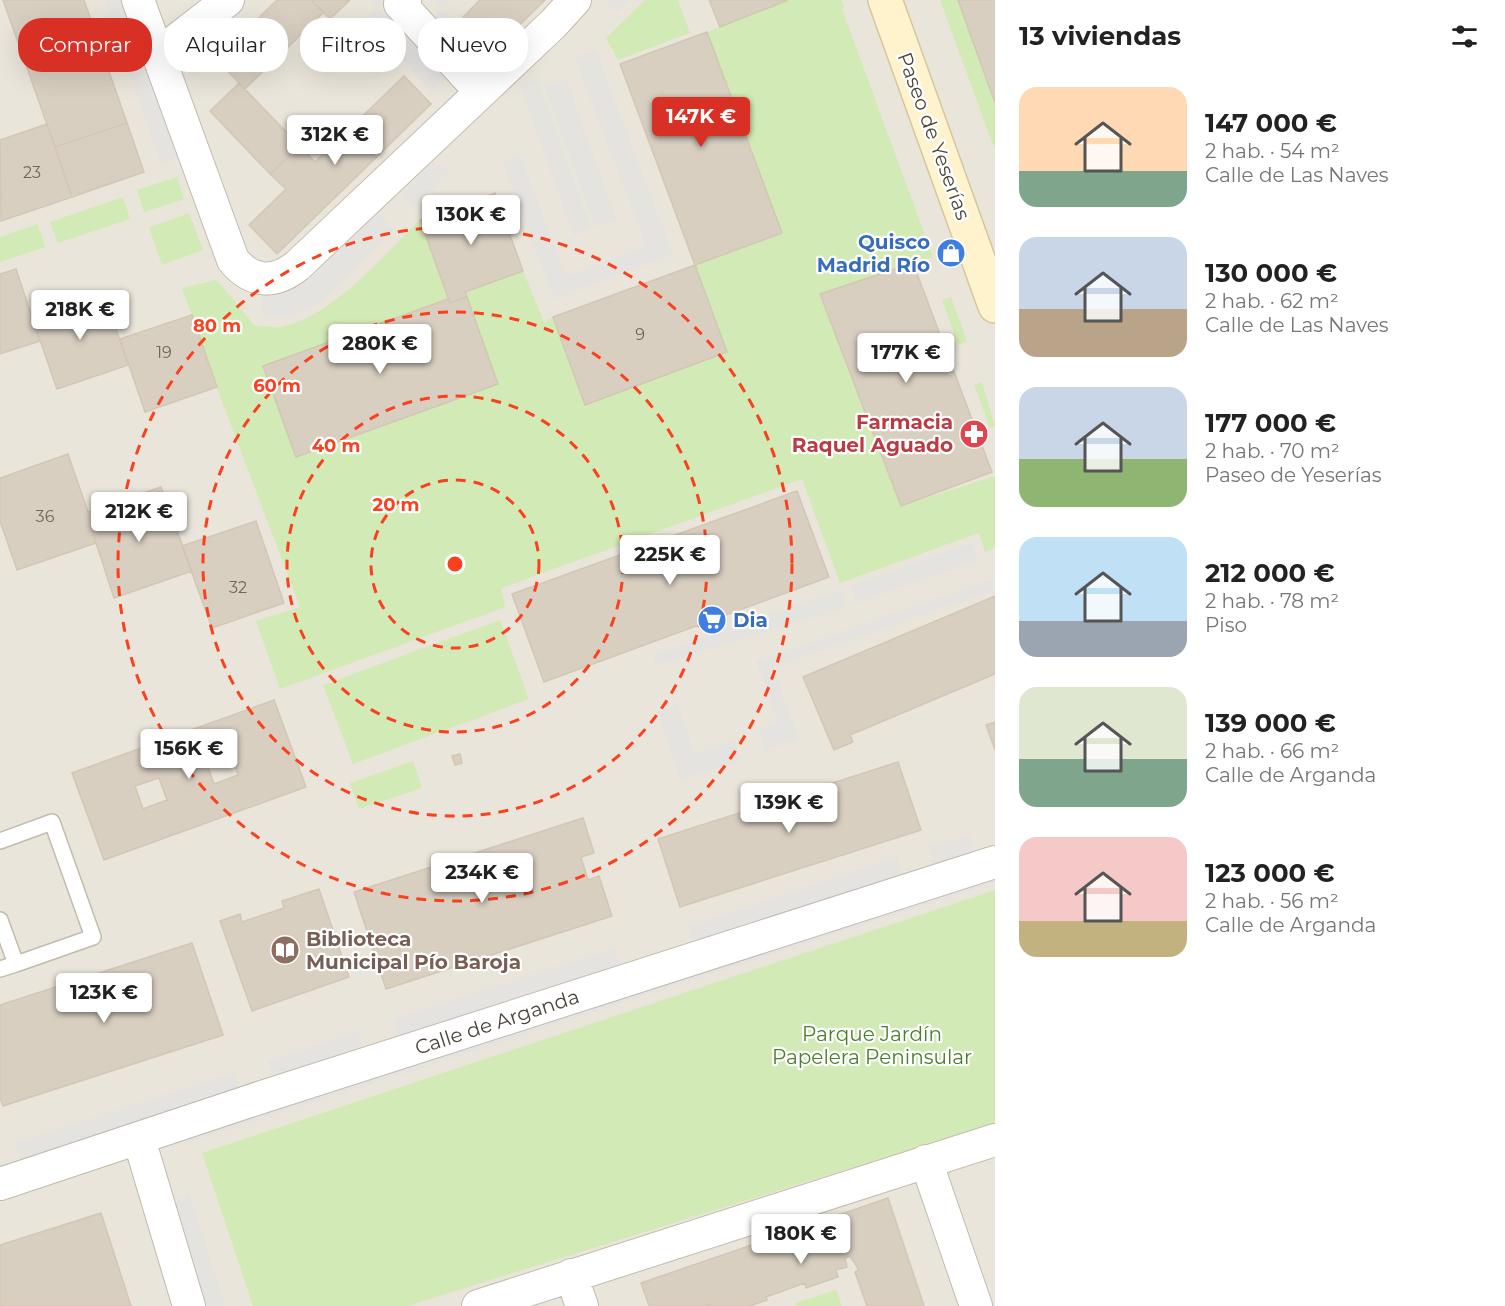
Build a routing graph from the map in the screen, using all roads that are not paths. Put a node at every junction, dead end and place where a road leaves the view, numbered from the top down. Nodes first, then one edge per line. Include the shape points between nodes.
1 (138, 0) edge
2 (228, 0) edge
3 (405, 0) edge
4 (575, 0) edge
5 (885, 0) edge
6 (157, 55) junction
7 (481, 92) junction
8 (995, 306) edge
9 (0, 841) edge
10 (995, 862) edge
11 (0, 920) edge
12 (16, 964) junction
13 (0, 969) edge
14 (139, 1139) junction
15 (995, 1140) edge
16 (926, 1161) junction
17 (0, 1184) edge
18 (572, 1275) junction
19 (189, 1306) edge
20 (478, 1306) edge
21 (582, 1306) edge
22 (976, 1306) edge

1 - 6 street
2 - 6 street
3 - 7 street via 400,4
4 - 7 street
5 - 8 street, Paseo de Yeserías
6 - 7 street via 232,260 249,276 267,280 284,277 297,266
9 - 12 lane via 52,822 93,937
10 - 14 street, Calle de Arganda
11 - 12 lane
12 - 13 lane
14 - 17 street, Calle de Arganda
14 - 19 street
15 - 16 street
16 - 18 street
16 - 22 street
18 - 20 street
18 - 21 street

